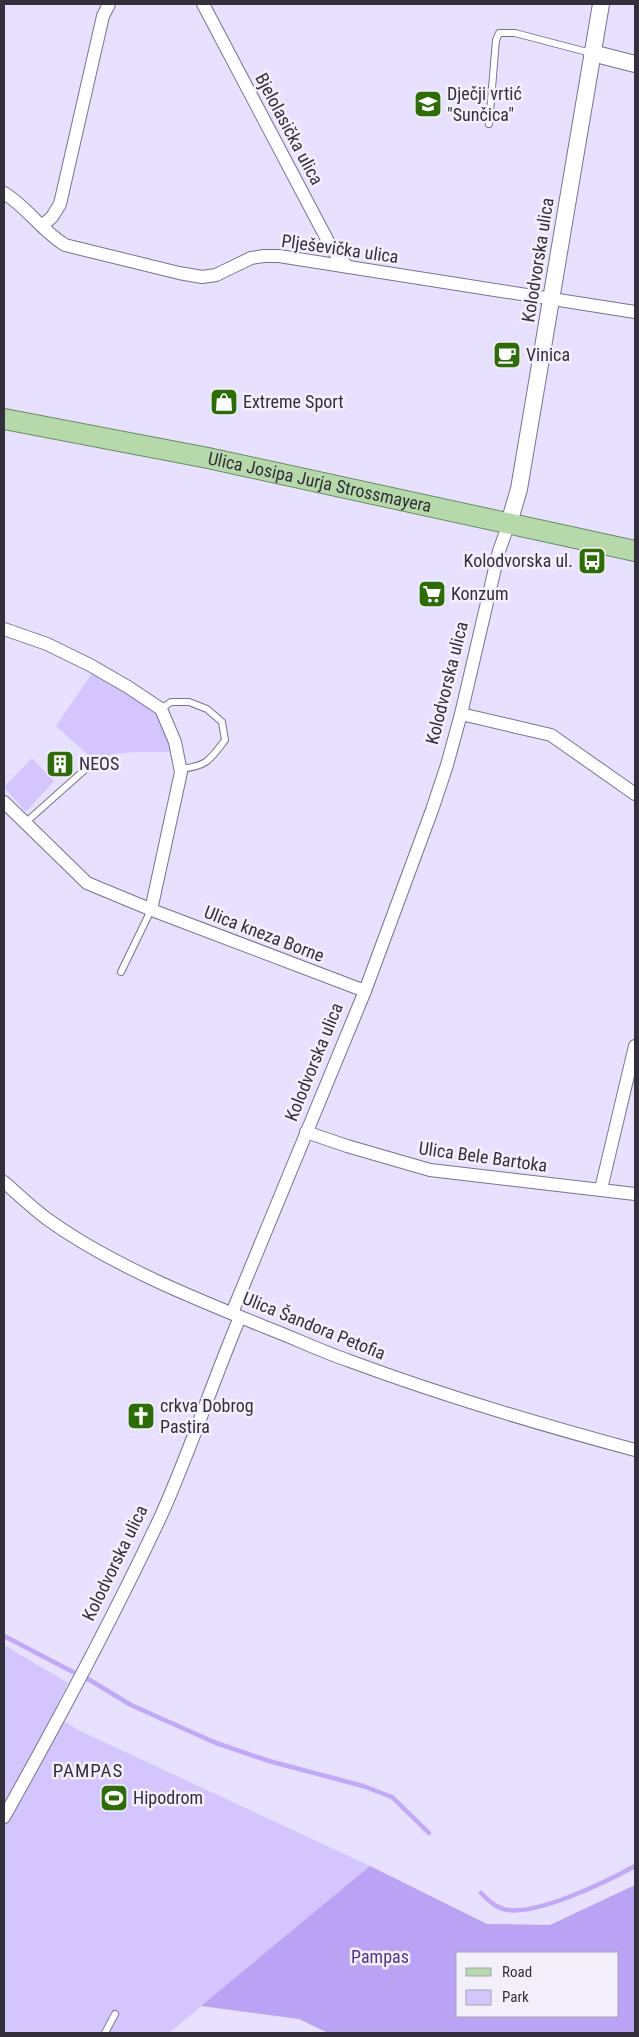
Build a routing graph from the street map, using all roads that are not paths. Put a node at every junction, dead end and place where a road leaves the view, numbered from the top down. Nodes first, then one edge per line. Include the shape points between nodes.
1 (108, 4) edge
2 (203, 4) edge
3 (601, 4) edge
4 (592, 53) junction
5 (635, 64) edge
6 (489, 124) dead end
7 (4, 193) edge
8 (42, 226) junction
9 (348, 267) junction
10 (552, 299) junction
11 (635, 312) edge
12 (4, 419) edge
13 (509, 523) junction
14 (635, 551) edge
15 (4, 629) edge
16 (161, 709) junction
17 (461, 714) junction
18 (89, 766) dead end
19 (181, 769) junction
20 (635, 794) edge
21 (4, 802) edge
22 (25, 823) junction
23 (151, 910) junction
24 (121, 972) dead end
25 (364, 991) junction
26 (635, 1046) edge
27 (306, 1132) junction
28 (4, 1182) edge
29 (601, 1189) junction
30 (635, 1194) edge
31 (236, 1315) junction
32 (635, 1450) edge
33 (4, 1817) edge
34 (115, 2014) dead end
35 (105, 2033) edge

1 - 8 street via 60,204
2 - 9 street, Bjelolasička ulica via 330,245
3 - 4 street, Kolodvorska ulica
4 - 5 street
4 - 6 lane via 515,33 499,33
4 - 10 street, Kolodvorska ulica
7 - 8 street, Plješevička ulica
8 - 9 street, Plješevička ulica via 53,238 80,250 202,277 216,275 251,258 264,256
9 - 10 street, Plješevička ulica
10 - 11 street, Plješevička ulica
10 - 13 street, Kolodvorska ulica via 519,489
12 - 13 main road, Ulica Josipa Jurja Strossmayera via 208,458
13 - 14 main road, Ulica Josipa Jurja Strossmayera
13 - 17 street, Kolodvorska ulica via 499,551
15 - 16 street via 47,644 90,665
16 - 19 street via 175,742
16 - 19 lane via 171,702 189,702 208,709 222,722 225,740 210,760 200,766
17 - 20 street via 551,736
17 - 25 street, Kolodvorska ulica via 432,810
18 - 22 lane
19 - 23 street
21 - 22 street, Ulica kneza Borne
22 - 23 street, Ulica kneza Borne via 87,883
23 - 24 lane
23 - 25 street, Ulica kneza Borne
25 - 27 street, Kolodvorska ulica
26 - 29 street
27 - 29 street, Ulica Bele Bartoka via 430,1170
27 - 31 street, Kolodvorska ulica
28 - 31 street, Ulica Šandora Petofia via 49,1221 87,1245
29 - 30 street, Ulica Bele Bartoka
31 - 32 street, Ulica Šandora Petofia via 397,1378
31 - 33 street, Kolodvorska ulica via 196,1432 160,1516 81,1679
34 - 35 lane

